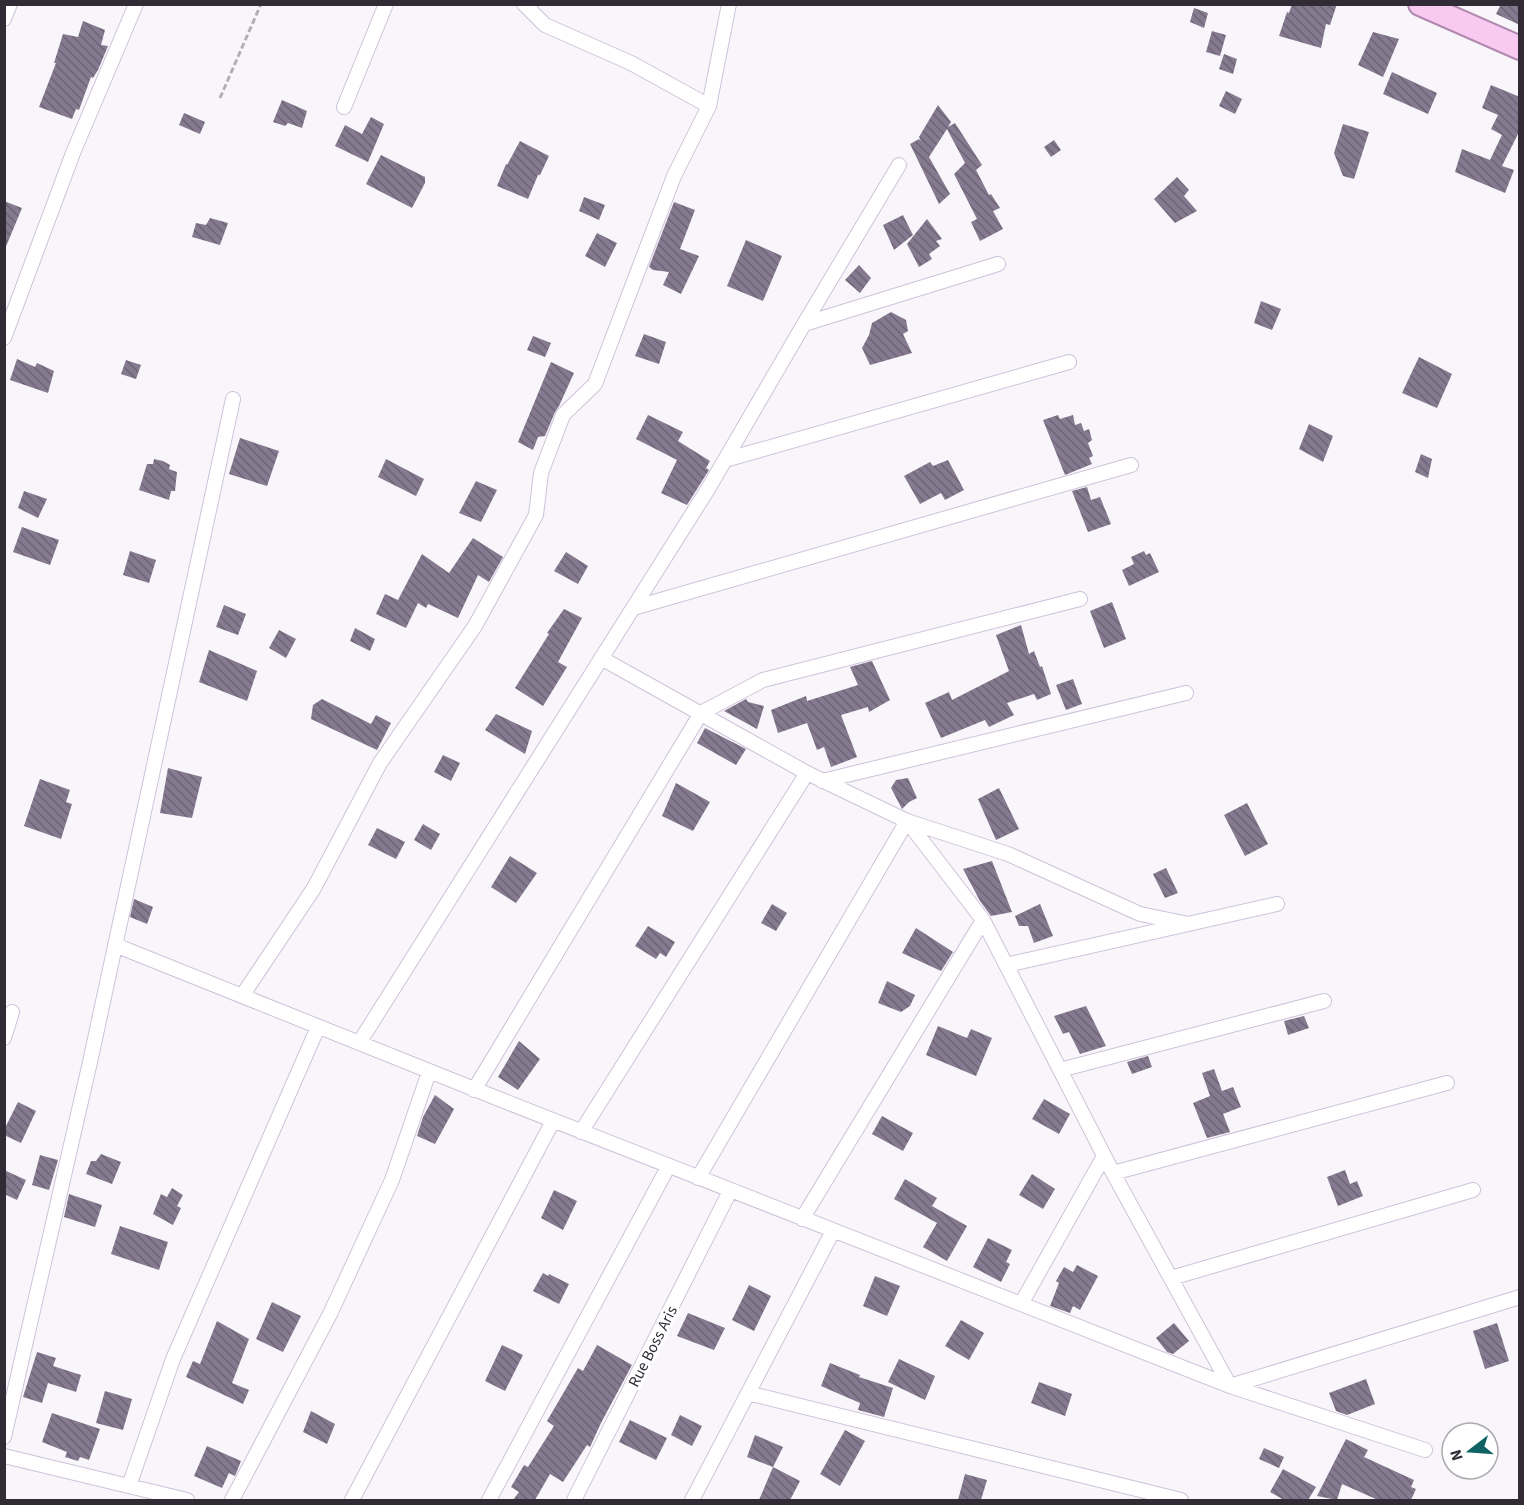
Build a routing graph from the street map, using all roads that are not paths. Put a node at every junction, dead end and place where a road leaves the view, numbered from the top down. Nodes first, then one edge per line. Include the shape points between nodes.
1 (10, 4) edge
2 (136, 4) edge
3 (387, 4) edge
4 (524, 4) edge
5 (729, 4) edge
6 (1420, 4) edge
7 (4, 19) edge
8 (1520, 48) edge
9 (709, 106) junction
10 (344, 107) dead end
11 (899, 165) dead end
12 (998, 264) dead end
13 (804, 324) junction
14 (4, 338) edge
15 (1069, 362) dead end
16 (233, 399) dead end
17 (725, 460) junction
18 (1131, 465) dead end
19 (1080, 599) dead end
20 (633, 608) junction
21 (601, 658) junction
22 (1186, 693) dead end
23 (701, 713) junction
24 (807, 773) junction
25 (822, 781) junction
26 (907, 821) junction
27 (1277, 904) dead end
28 (983, 920) junction
29 (1189, 924) junction
30 (115, 945) junction
31 (1006, 965) junction
32 (242, 996) junction
33 (1324, 1001) dead end
34 (12, 1012) dead end
35 (318, 1027) junction
36 (4, 1038) edge
37 (359, 1043) junction
38 (1060, 1070) junction
39 (429, 1072) junction
40 (1447, 1083) dead end
41 (474, 1090) junction
42 (552, 1121) junction
43 (580, 1132) junction
44 (1104, 1156) junction
45 (668, 1167) junction
46 (1113, 1173) junction
47 (698, 1178) junction
48 (1473, 1190) dead end
49 (730, 1191) junction
50 (802, 1219) junction
51 (833, 1231) junction
52 (1171, 1278) junction
53 (1520, 1297) edge
54 (1021, 1304) junction
55 (1230, 1386) junction
56 (748, 1393) junction
57 (4, 1437) edge
58 (1425, 1450) dead end
59 (4, 1456) edge
60 (129, 1486) junction
61 (187, 1500) edge
62 (232, 1500) edge
63 (352, 1500) edge
64 (489, 1500) edge
65 (574, 1500) edge
66 (692, 1500) edge
67 (1181, 1500) edge

1 - 7 street
2 - 14 street via 72,153
3 - 10 street
4 - 9 street via 545,25 631,63
5 - 9 street
6 - 8 highway
9 - 32 street via 674,176 595,384 563,415 541,473 536,514 475,626 380,763 314,888
11 - 13 street
12 - 13 street
13 - 17 street
15 - 17 street
16 - 30 street
17 - 20 street
18 - 20 street
19 - 23 street via 764,680
20 - 21 street
21 - 23 street
21 - 37 street
22 - 25 street
23 - 24 street
23 - 41 street
24 - 25 street
24 - 43 street
25 - 26 street
26 - 28 street
26 - 29 street via 1008,854 1140,914
26 - 47 street
27 - 29 street
28 - 31 street
28 - 50 street
29 - 31 street
30 - 32 street
30 - 57 street
31 - 38 street
32 - 35 street
33 - 38 street
34 - 36 street
35 - 37 street
35 - 60 street via 173,1359
37 - 39 street
38 - 44 street
39 - 41 street
39 - 62 street via 392,1180 330,1314
40 - 46 street
41 - 42 street
42 - 43 street
42 - 63 street
43 - 45 street
44 - 46 street
44 - 54 street
45 - 47 street
45 - 64 street
46 - 52 street
47 - 49 street
48 - 52 street
49 - 50 street
49 - 65 street, Rue Boss Aris
50 - 51 street
51 - 54 street
51 - 56 street
52 - 55 street
53 - 55 street
54 - 55 street
55 - 58 street
56 - 66 street
56 - 67 street
59 - 60 street
60 - 61 street

